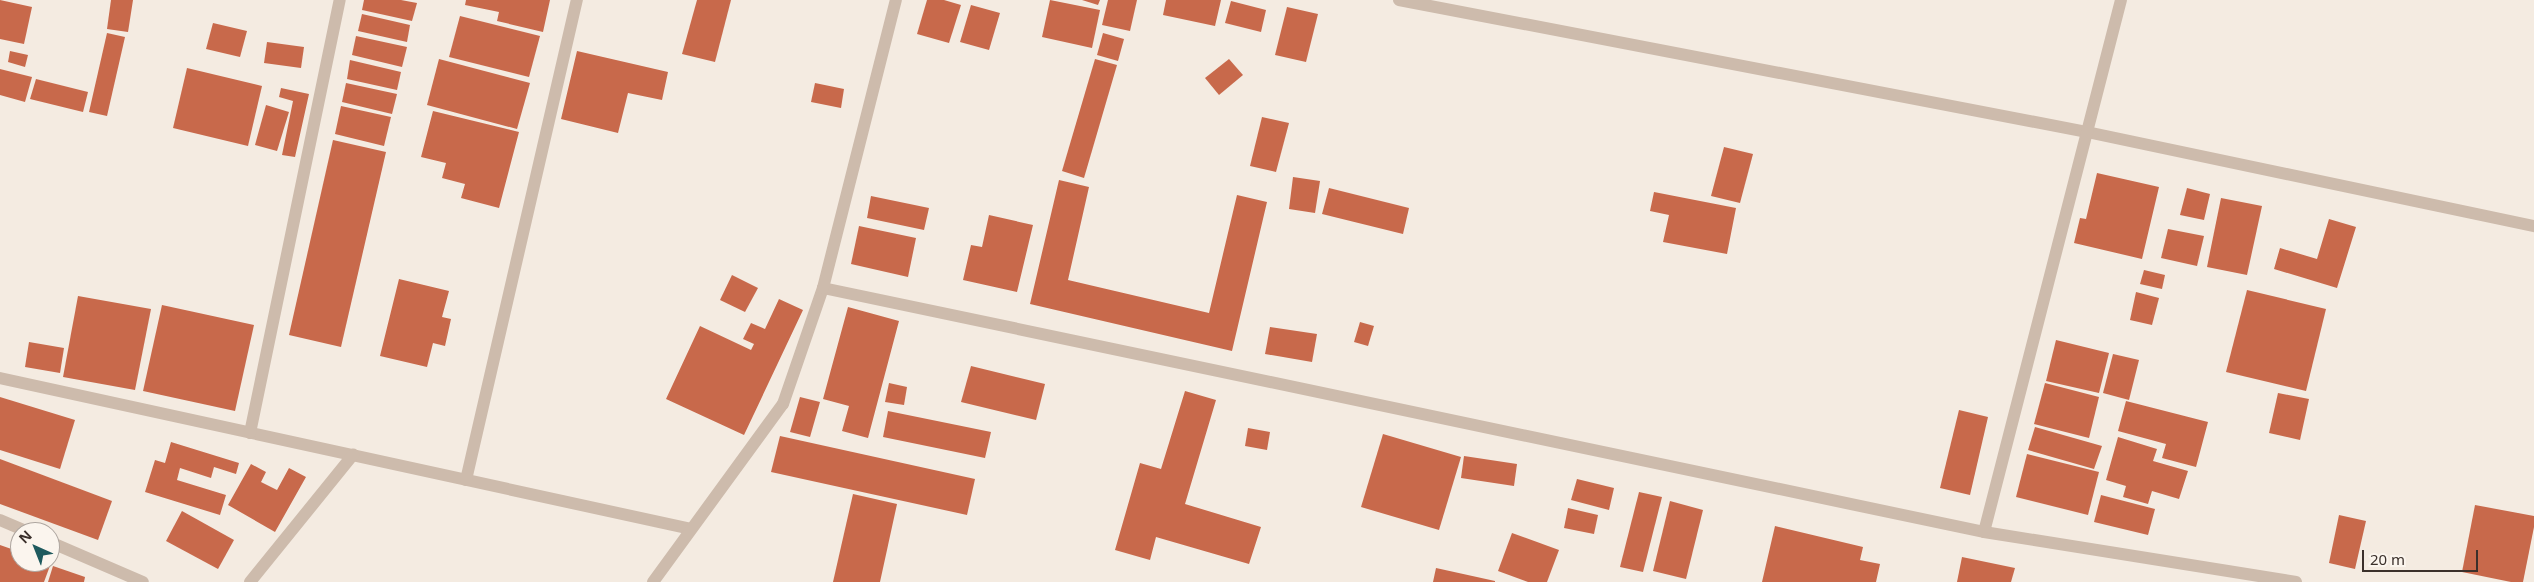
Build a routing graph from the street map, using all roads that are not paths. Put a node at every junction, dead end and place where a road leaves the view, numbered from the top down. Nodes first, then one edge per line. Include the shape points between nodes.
1 (340, 0) edge
2 (577, 0) edge
3 (896, 0) edge
4 (1399, 0) edge
5 (2121, 0) edge
6 (2087, 132) junction
7 (2534, 226) edge
8 (823, 288) junction
9 (0, 378) edge
10 (250, 433) junction
11 (353, 455) junction
12 (466, 480) junction
13 (691, 529) junction
14 (1984, 532) junction
15 (60, 546) edge
16 (143, 582) edge
17 (250, 582) edge
18 (653, 582) edge
19 (2296, 582) edge

1 - 10 street
2 - 12 street
3 - 8 street
4 - 6 street
5 - 6 street
6 - 7 street
6 - 14 street
8 - 13 street via 783,404
8 - 14 street
9 - 10 street
10 - 11 street
11 - 12 street
11 - 17 street
12 - 13 street
13 - 18 street
14 - 19 street
15 - 16 street

